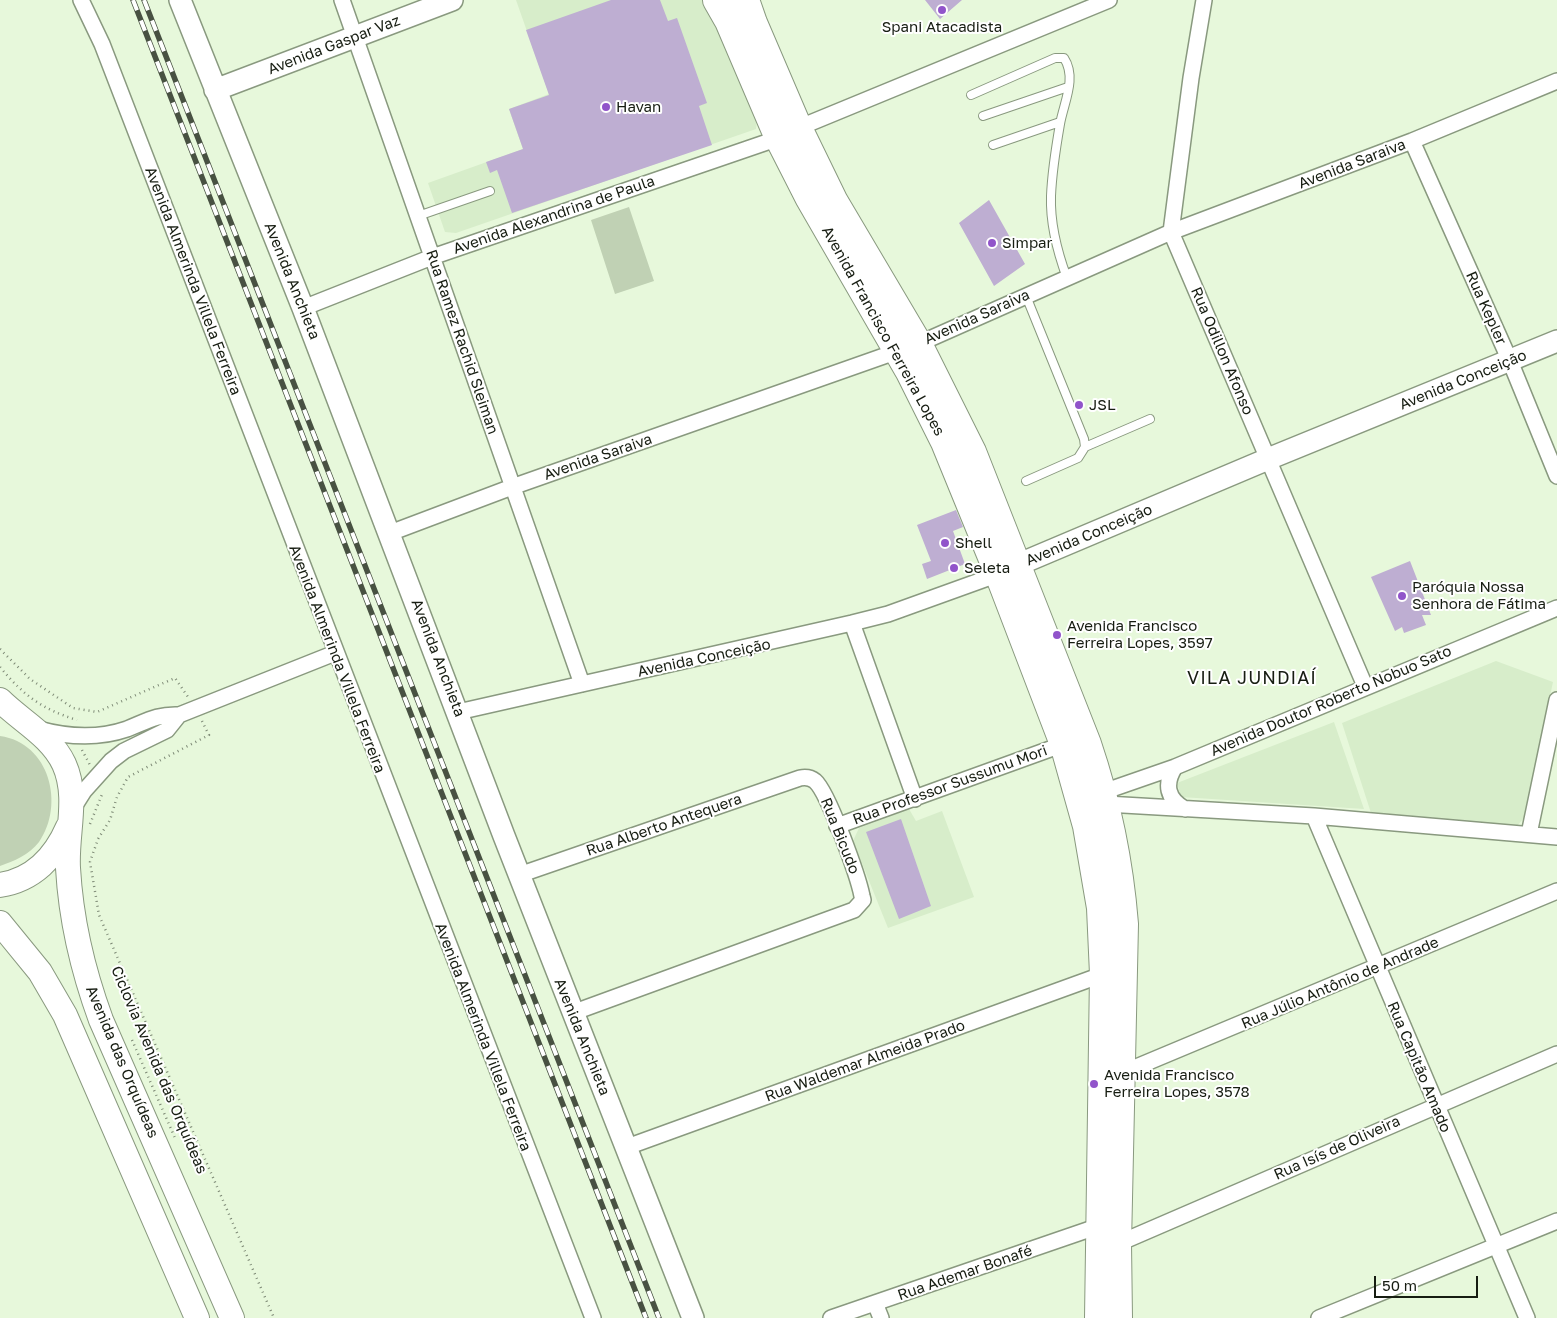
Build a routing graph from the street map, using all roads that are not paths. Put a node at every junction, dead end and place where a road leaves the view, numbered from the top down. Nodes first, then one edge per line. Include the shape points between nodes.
1 (81, 0) edge
2 (180, 0) edge
3 (342, 0) edge
4 (452, 0) edge
5 (717, 0) edge
6 (745, 0) edge
7 (1109, 0) edge
8 (1204, 0) edge
9 (354, 37) junction
10 (1557, 82) edge
11 (1068, 87) junction
12 (215, 90) junction
13 (971, 95) dead end
14 (983, 116) dead end
15 (1060, 122) junction
16 (788, 133) junction
17 (1412, 141) junction
18 (993, 145) dead end
19 (490, 191) dead end
20 (418, 216) junction
21 (1171, 232) junction
22 (432, 257) junction
23 (1067, 278) junction
24 (1026, 296) junction
25 (303, 308) junction
26 (1557, 341) edge
27 (908, 348) junction
28 (1510, 361) junction
29 (1150, 419) dead end
30 (1085, 446) junction
31 (1268, 459) junction
32 (1557, 476) edge
33 (1026, 481) dead end
34 (512, 487) junction
35 (390, 533) junction
36 (1008, 569) junction
37 (1557, 608) edge
38 (852, 623) junction
39 (335, 653) junction
40 (582, 684) junction
41 (1365, 686) junction
42 (0, 700) edge
43 (1557, 700) edge
44 (458, 712) junction
45 (179, 715) junction
46 (0, 716) edge
47 (30, 726) junction
48 (1064, 744) junction
49 (1175, 767) junction
50 (809, 777) joint
51 (1105, 798) junction
52 (915, 799) junction
53 (1185, 809) junction
54 (1314, 816) junction
55 (77, 819) junction
56 (837, 826) junction
57 (1529, 834) junction
58 (1557, 837) edge
59 (519, 876) junction
60 (0, 885) edge
61 (1557, 891) edge
62 (0, 923) edge
63 (1377, 968) junction
64 (1104, 974) junction
65 (572, 1013) junction
66 (1557, 1054) edge
67 (1122, 1073) junction
68 (1435, 1105) junction
69 (627, 1147) junction
70 (1557, 1221) edge
71 (1108, 1235) junction
72 (1497, 1246) junction
73 (875, 1303) junction
74 (197, 1318) edge
75 (232, 1318) edge
76 (593, 1318) edge
77 (693, 1318) edge
78 (831, 1318) edge
79 (881, 1318) edge
80 (1098, 1318) edge
81 (1118, 1318) edge
82 (1319, 1318) edge
83 (1527, 1318) edge

1 - 39 street, Avenida Almerinda Villela Ferreira via 102,44
2 - 12 main road, Avenida Anchieta
3 - 9 street, Rua Ramez Rachid Sleiman
4 - 9 main road, Avenida Gaspar Vaz
5 - 16 highway, Avenida Francisco Ferreira Lopes
6 - 16 highway, Avenida Francisco Ferreira Lopes
7 - 16 street, Avenida Alexandrina de Paula
8 - 21 street
9 - 12 main road, Avenida Gaspar Vaz
9 - 20 street, Rua Ramez Rachid Sleiman
10 - 17 street, Avenida Saraiva
11 - 13 lane via 1068,64 1064,58 1055,58
11 - 14 lane
11 - 15 lane
12 - 25 main road, Avenida Anchieta
15 - 18 lane
15 - 23 lane via 1052,196 1053,227 1055,245
16 - 22 street, Avenida Alexandrina de Paula
16 - 27 highway, Avenida Francisco Ferreira Lopes via 830,237
17 - 21 street, Avenida Saraiva
17 - 28 street, Rua Kepler
19 - 20 lane
20 - 22 street, Rua Ramez Rachid Sleiman
21 - 23 street, Avenida Saraiva
21 - 31 street, Rua Odillon Afonso
22 - 25 street, Avenida Alexandrina de Paula
22 - 34 street, Rua Ramez Rachid Sleiman
23 - 24 street, Avenida Saraiva
24 - 27 street, Avenida Saraiva
24 - 30 lane
25 - 35 main road, Avenida Anchieta
26 - 28 main road, Avenida Conceição
27 - 34 street, Avenida Saraiva
27 - 36 highway, Avenida Francisco Ferreira Lopes via 945,442
28 - 31 main road, Avenida Conceição
28 - 32 street, Rua Kepler
29 - 30 lane
30 - 33 lane via 1078,458
31 - 36 main road, Avenida Conceição
31 - 41 street, Rua Odillon Afonso
34 - 35 street, Avenida Saraiva
34 - 40 street, Rua Ramez Rachid Sleiman
35 - 44 main road, Avenida Anchieta
36 - 38 street, Avenida Conceição via 888,614
36 - 48 highway, Avenida Francisco Ferreira Lopes
36 - 51 highway, Avenida Francisco Ferreira Lopes via 1087,744
37 - 41 street, Avenida Doutor Roberto Nobuo Sato
38 - 40 street, Avenida Conceição
38 - 52 street
39 - 45 street
39 - 76 street, Avenida Almerinda Villela Ferreira
40 - 44 street, Avenida Conceição
41 - 49 street, Avenida Doutor Roberto Nobuo Sato
42 - 47 main road, Avenida das Orquídeas
43 - 57 street
44 - 59 main road, Avenida Anchieta
45 - 47 street via 162,714 125,729 78,736
45 - 55 street via 167,730 124,750 98,775
46 - 47 main road
47 - 55 main road, Avenida das Orquídeas via 44,736 63,763
48 - 51 highway via 1092,797
48 - 52 street, Rua Professor Sussumu Mori
48 - 64 highway, Avenida Francisco Ferreira Lopes via 1096,870
49 - 51 street, Avenida Doutor Roberto Nobuo Sato
49 - 53 street via 1169,778 1169,793 1172,800
50 - 56 street, Rua Bicudo via 821,790
50 - 59 street, Rua Alberto Antequera via 793,779
51 - 53 street
51 - 67 highway, Avenida Francisco Ferreira Lopes via 1124,924
52 - 56 street, Rua Professor Sussumu Mori
53 - 54 street
54 - 57 street
54 - 63 street, Rua Capitão Amado
55 - 60 main road via 43,864 25,877
55 - 75 main road, Avenida das Orquídeas via 68,868 88,984
56 - 65 street, Rua Bicudo via 863,900 854,910
57 - 58 street
59 - 65 main road, Avenida Anchieta
61 - 63 street, Rua Júlio Antônio de Andrade
62 - 74 main road, Avenida das Orquídeas via 40,972 65,1015
63 - 67 street, Rua Júlio Antônio de Andrade
63 - 68 street, Rua Capitão Amado
64 - 69 street, Rua Waldemar Almeida Prado
64 - 71 highway, Avenida Francisco Ferreira Lopes
65 - 69 main road, Avenida Anchieta
66 - 68 street, Rua Isís de Oliveira
67 - 71 highway, Avenida Francisco Ferreira Lopes
68 - 71 street, Rua Isís de Oliveira
68 - 72 street, Rua Capitão Amado
69 - 77 main road, Avenida Anchieta
70 - 72 street
71 - 73 street, Rua Ademar Bonafé
71 - 80 highway, Avenida Francisco Ferreira Lopes
71 - 81 highway, Avenida Francisco Ferreira Lopes
72 - 82 street
72 - 83 street, Rua Capitão Amado
73 - 78 street, Rua Ademar Bonafé
73 - 79 street

